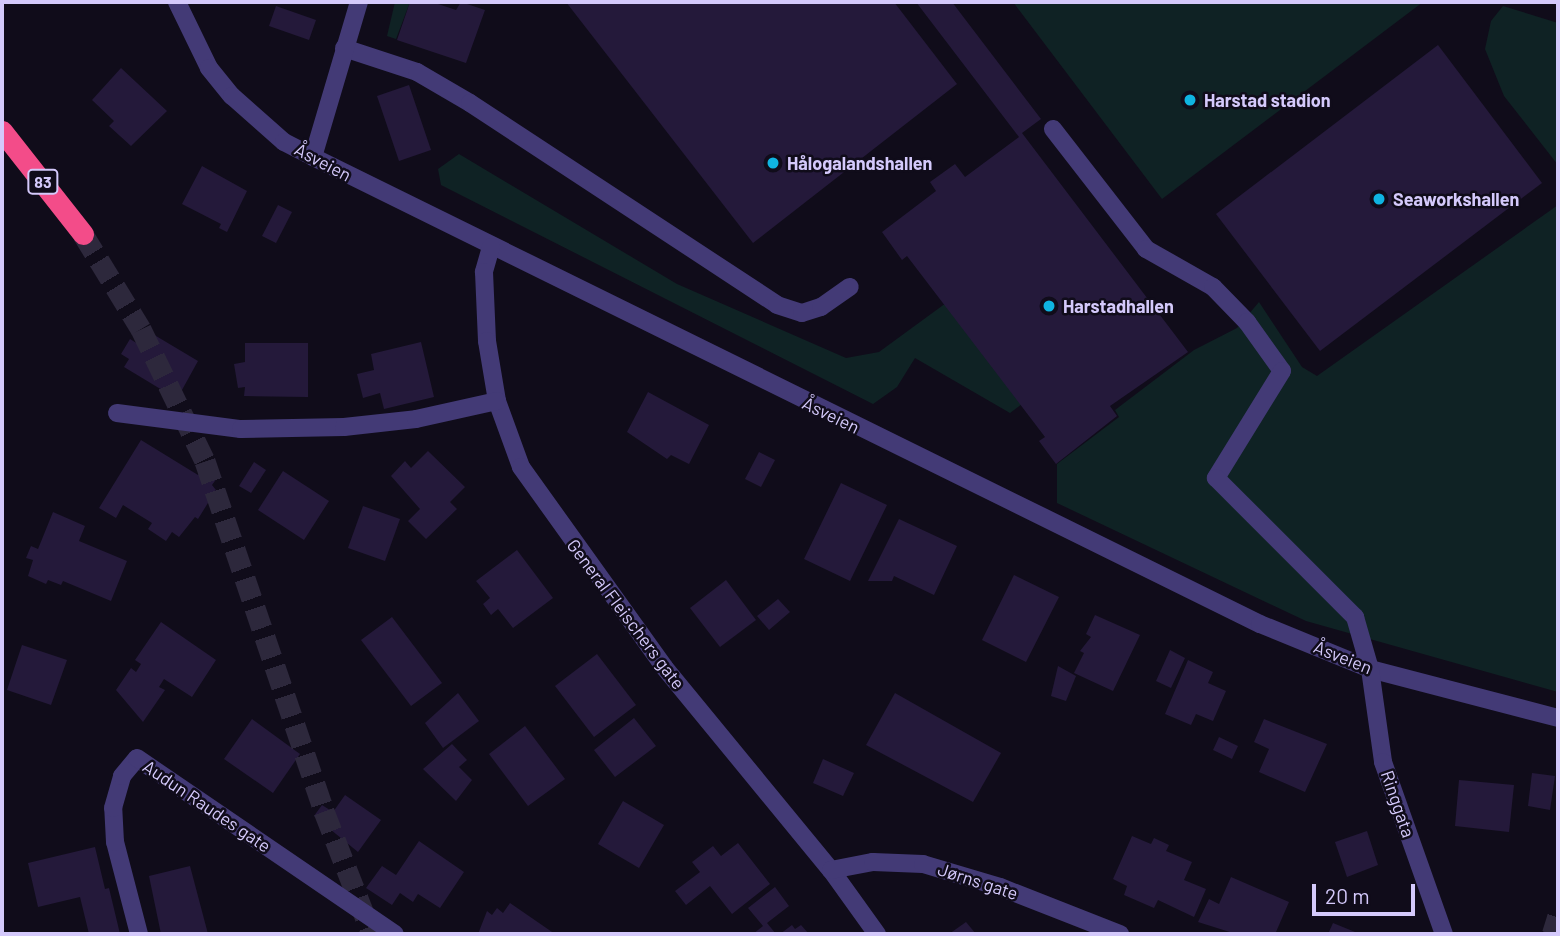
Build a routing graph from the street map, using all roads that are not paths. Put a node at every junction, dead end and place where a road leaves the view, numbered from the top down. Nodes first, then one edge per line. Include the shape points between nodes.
1 (177, 2) edge
2 (359, 2) edge
3 (344, 48) junction
4 (1053, 129) dead end
5 (2, 131) edge
6 (313, 157) junction
7 (83, 233) tunnel mouth
8 (491, 247) junction
9 (850, 287) dead end
10 (498, 401) junction
11 (117, 413) dead end
12 (1370, 669) junction
13 (1558, 718) edge
14 (831, 870) junction
15 (139, 934) edge
16 (395, 934) edge
17 (877, 934) edge
18 (1120, 934) edge
19 (1444, 934) edge

1 - 6 street, Åsveien via 209,68 232,96 284,142
2 - 3 street
3 - 6 street
3 - 9 street via 417,72 470,103 777,304 802,313 821,307
4 - 12 street, Ringgata via 1146,249 1213,287 1247,322 1282,371 1216,478 1355,617
5 - 7 highway, 83
6 - 8 street, Åsveien
8 - 10 street, General Fleischers gate via 484,272 487,341
8 - 12 street, Åsveien via 1153,574
10 - 11 street via 416,419 344,427 241,429
10 - 14 street, General Fleischers gate via 521,467 579,552 664,667
12 - 13 street, Åsveien
12 - 19 street, Ringgata via 1383,762
14 - 17 street, General Fleischers gate
14 - 18 street, Jørns gate via 873,862 923,863 1000,887
15 - 16 street, Audun Raudes gate via 115,842 113,808 122,776 137,758

